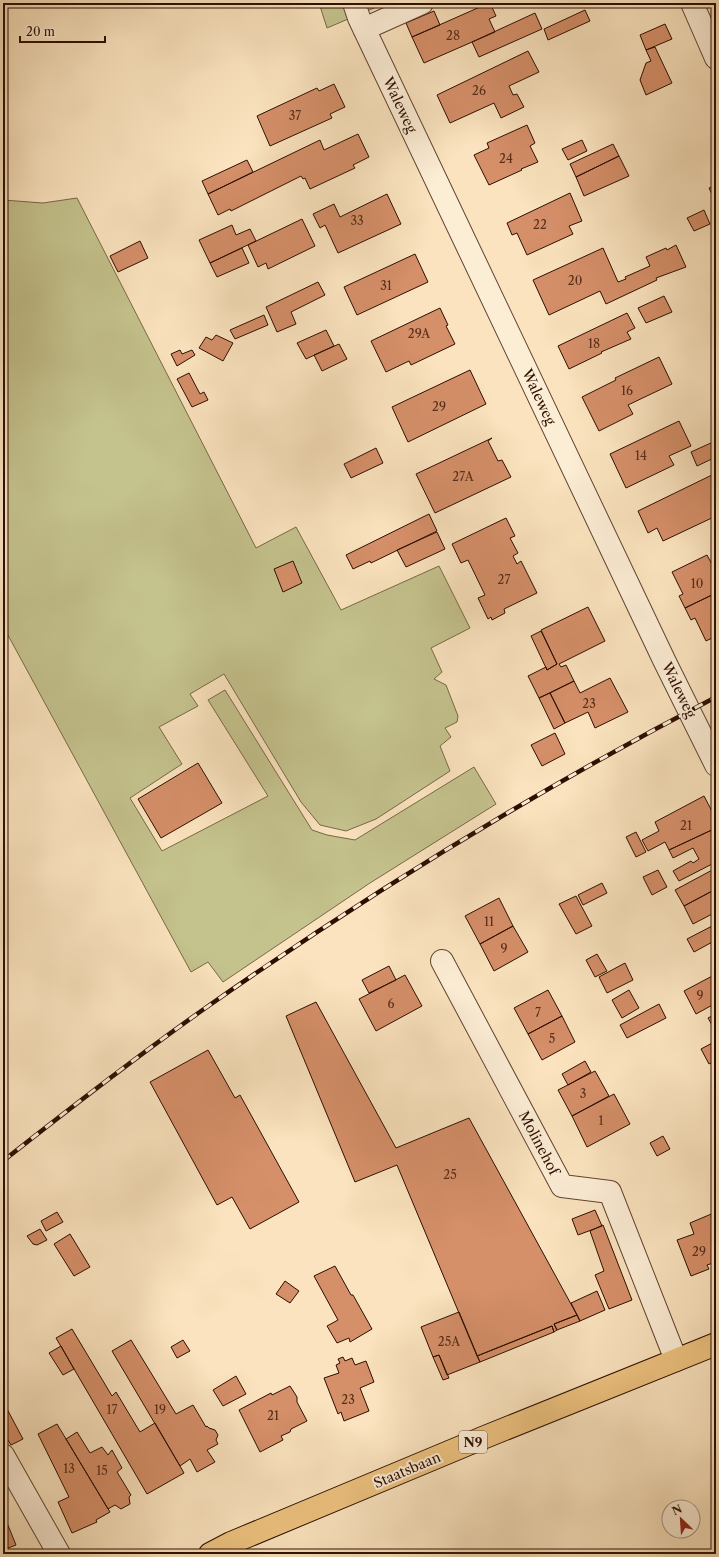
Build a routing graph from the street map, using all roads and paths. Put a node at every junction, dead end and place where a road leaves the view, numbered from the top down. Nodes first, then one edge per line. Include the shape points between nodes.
1 (354, 3) edge
2 (422, 3) edge
3 (692, 3) edge
4 (364, 29) junction
5 (716, 58) edge
6 (716, 765) edge
7 (442, 961) dead end
8 (716, 1344) edge
9 (676, 1360) junction
10 (3, 1454) edge
11 (59, 1554) edge
12 (210, 1554) edge

1 - 4 street, Waleweg
2 - 4 street
3 - 5 street
4 - 6 street, Waleweg via 660,653
7 - 9 street, Molinehof via 562,1186 610,1192
8 - 9 main road, Staatsbaan / N9
9 - 12 main road, Staatsbaan / N9 via 485,1436
10 - 11 street

